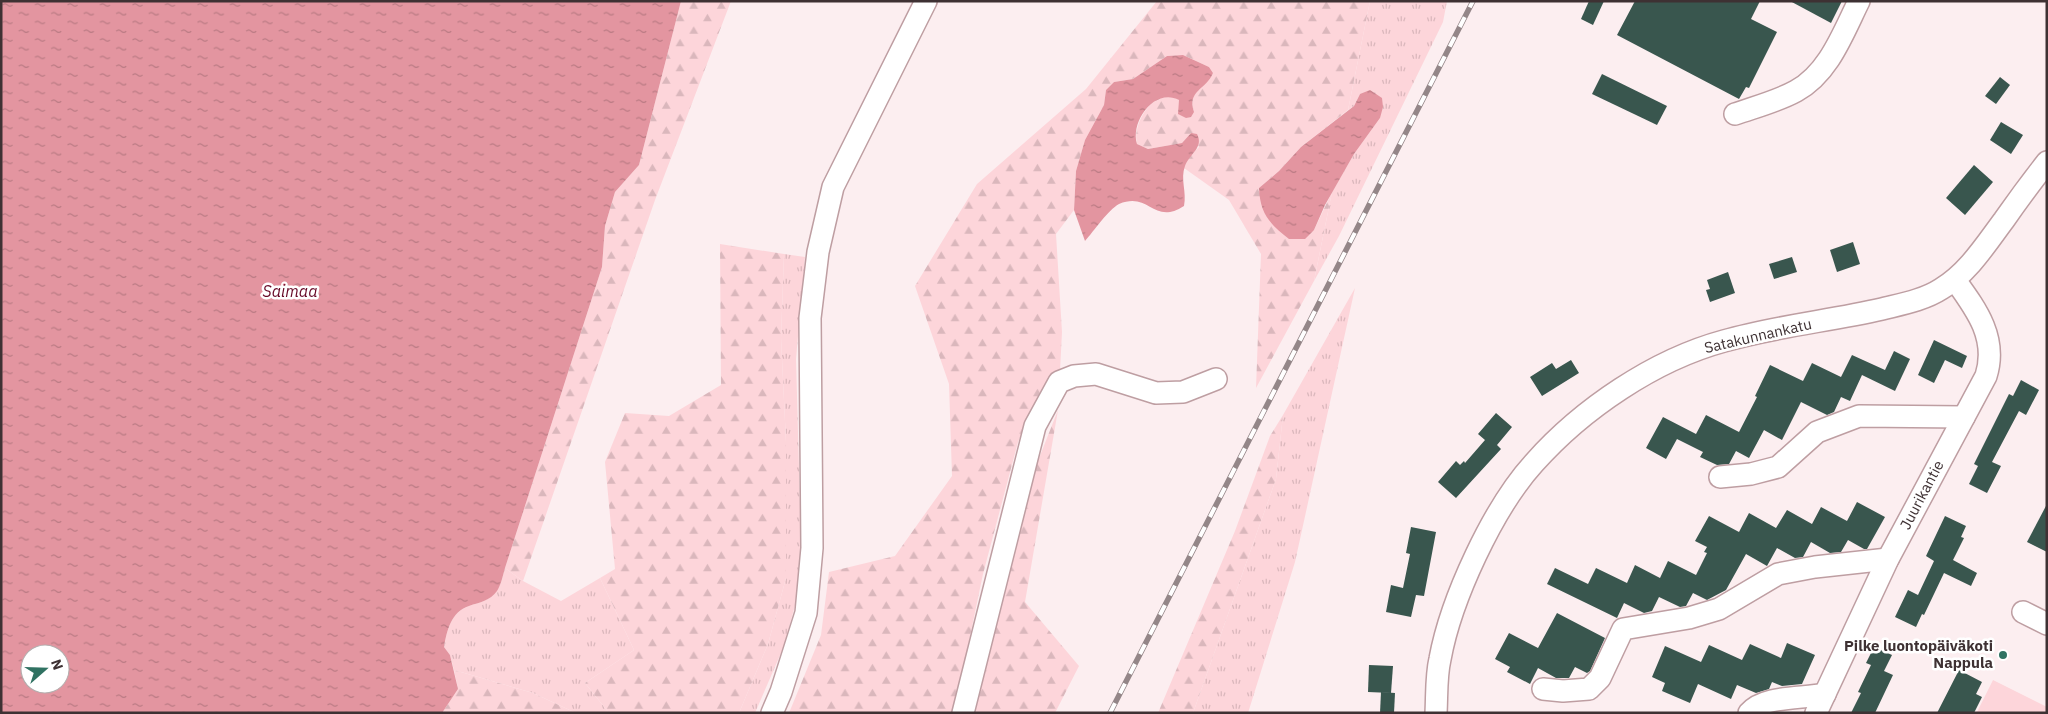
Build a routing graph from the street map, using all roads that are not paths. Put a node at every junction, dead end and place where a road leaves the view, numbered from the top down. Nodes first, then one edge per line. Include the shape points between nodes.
1 (926, 1) edge
2 (1859, 1) edge
3 (1735, 114) dead end
4 (2047, 162) edge
5 (1955, 280) junction
6 (1216, 379) dead end
7 (1964, 417) junction
8 (1720, 477) dead end
9 (1888, 559) junction
10 (2023, 612) dead end
11 (2047, 624) edge
12 (1543, 689) dead end
13 (1826, 694) junction
14 (772, 713) edge
15 (963, 713) edge
16 (1436, 713) edge
17 (1749, 713) edge
18 (1816, 713) edge

1 - 14 street via 833,187 818,252 810,318 812,548 806,613
2 - 3 street via 1817,76 1796,91
4 - 5 street, Satakunnankatu via 1979,254
5 - 7 street, Juurikantie via 1976,309 1990,349 1986,376
5 - 16 street, Satakunnankatu via 1912,301 1724,341 1691,352 1618,390 1578,421 1532,464 1506,500 1479,548 1457,599 1440,660
6 - 15 street via 1184,392 1156,393 1096,374 1074,376 1059,382 1035,426
7 - 8 street via 1859,416 1817,432 1778,467
7 - 9 street, Juurikantie
9 - 12 street via 1778,574 1719,609 1689,618 1623,629 1600,678 1589,689
9 - 13 street, Juurikantie
10 - 11 street
13 - 17 street via 1771,700
13 - 18 street, Juurikantie

